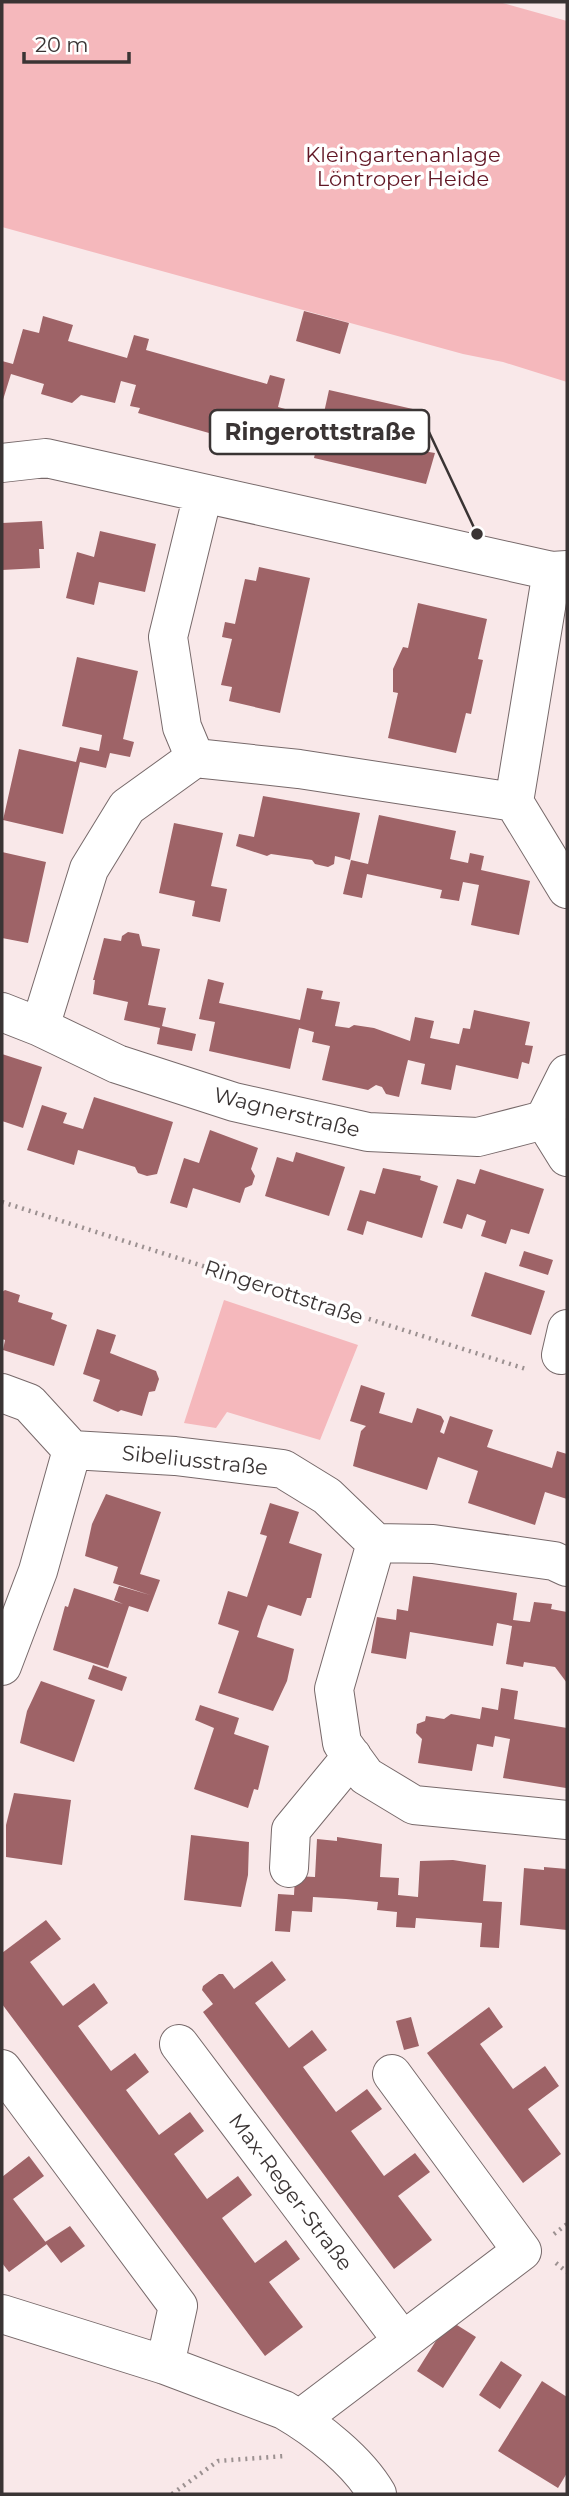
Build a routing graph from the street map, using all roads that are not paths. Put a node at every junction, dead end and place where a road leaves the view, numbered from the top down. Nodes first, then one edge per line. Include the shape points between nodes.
1 (2, 463) edge
2 (203, 494) junction
3 (560, 571) edge
4 (195, 758) junction
5 (514, 802) junction
6 (567, 889) edge
7 (2, 1012) edge
8 (40, 1027) junction
9 (567, 1074) edge
10 (544, 1120) junction
11 (567, 1157) edge
12 (2, 1393) edge
13 (72, 1450) junction
14 (376, 1543) junction
15 (567, 1567) edge
16 (2, 1666) edge
17 (352, 1756) junction
18 (567, 1820) edge
19 (289, 1868) dead end
20 (179, 2044) dead end
21 (2, 2069) edge
22 (392, 2074) dead end
23 (2, 2314) edge
24 (402, 2340) junction
25 (165, 2365) junction
26 (300, 2419) junction
27 (377, 2494) edge

1 - 2 street via 46,458
2 - 3 street
2 - 4 street via 168,637 182,727
3 - 5 street
4 - 5 street
4 - 8 street via 127,807 89,869
5 - 6 street
7 - 8 street, Wagnerstraße
8 - 10 street, Wagnerstraße via 143,1073 234,1102 368,1132 478,1137
9 - 10 street
10 - 11 street
12 - 13 street via 29,1404
13 - 14 street, Sibeliusstraße via 283,1469 327,1496
13 - 16 street via 38,1571
14 - 15 street via 433,1544
14 - 17 street via 334,1689 342,1743
17 - 18 street via 366,1776 414,1805
17 - 19 street via 292,1830
20 - 24 street, Max-Reger-Straße
21 - 25 street via 178,2306
22 - 24 street via 522,2251
23 - 25 street
24 - 26 street
25 - 26 street
26 - 27 street via 367,2476

